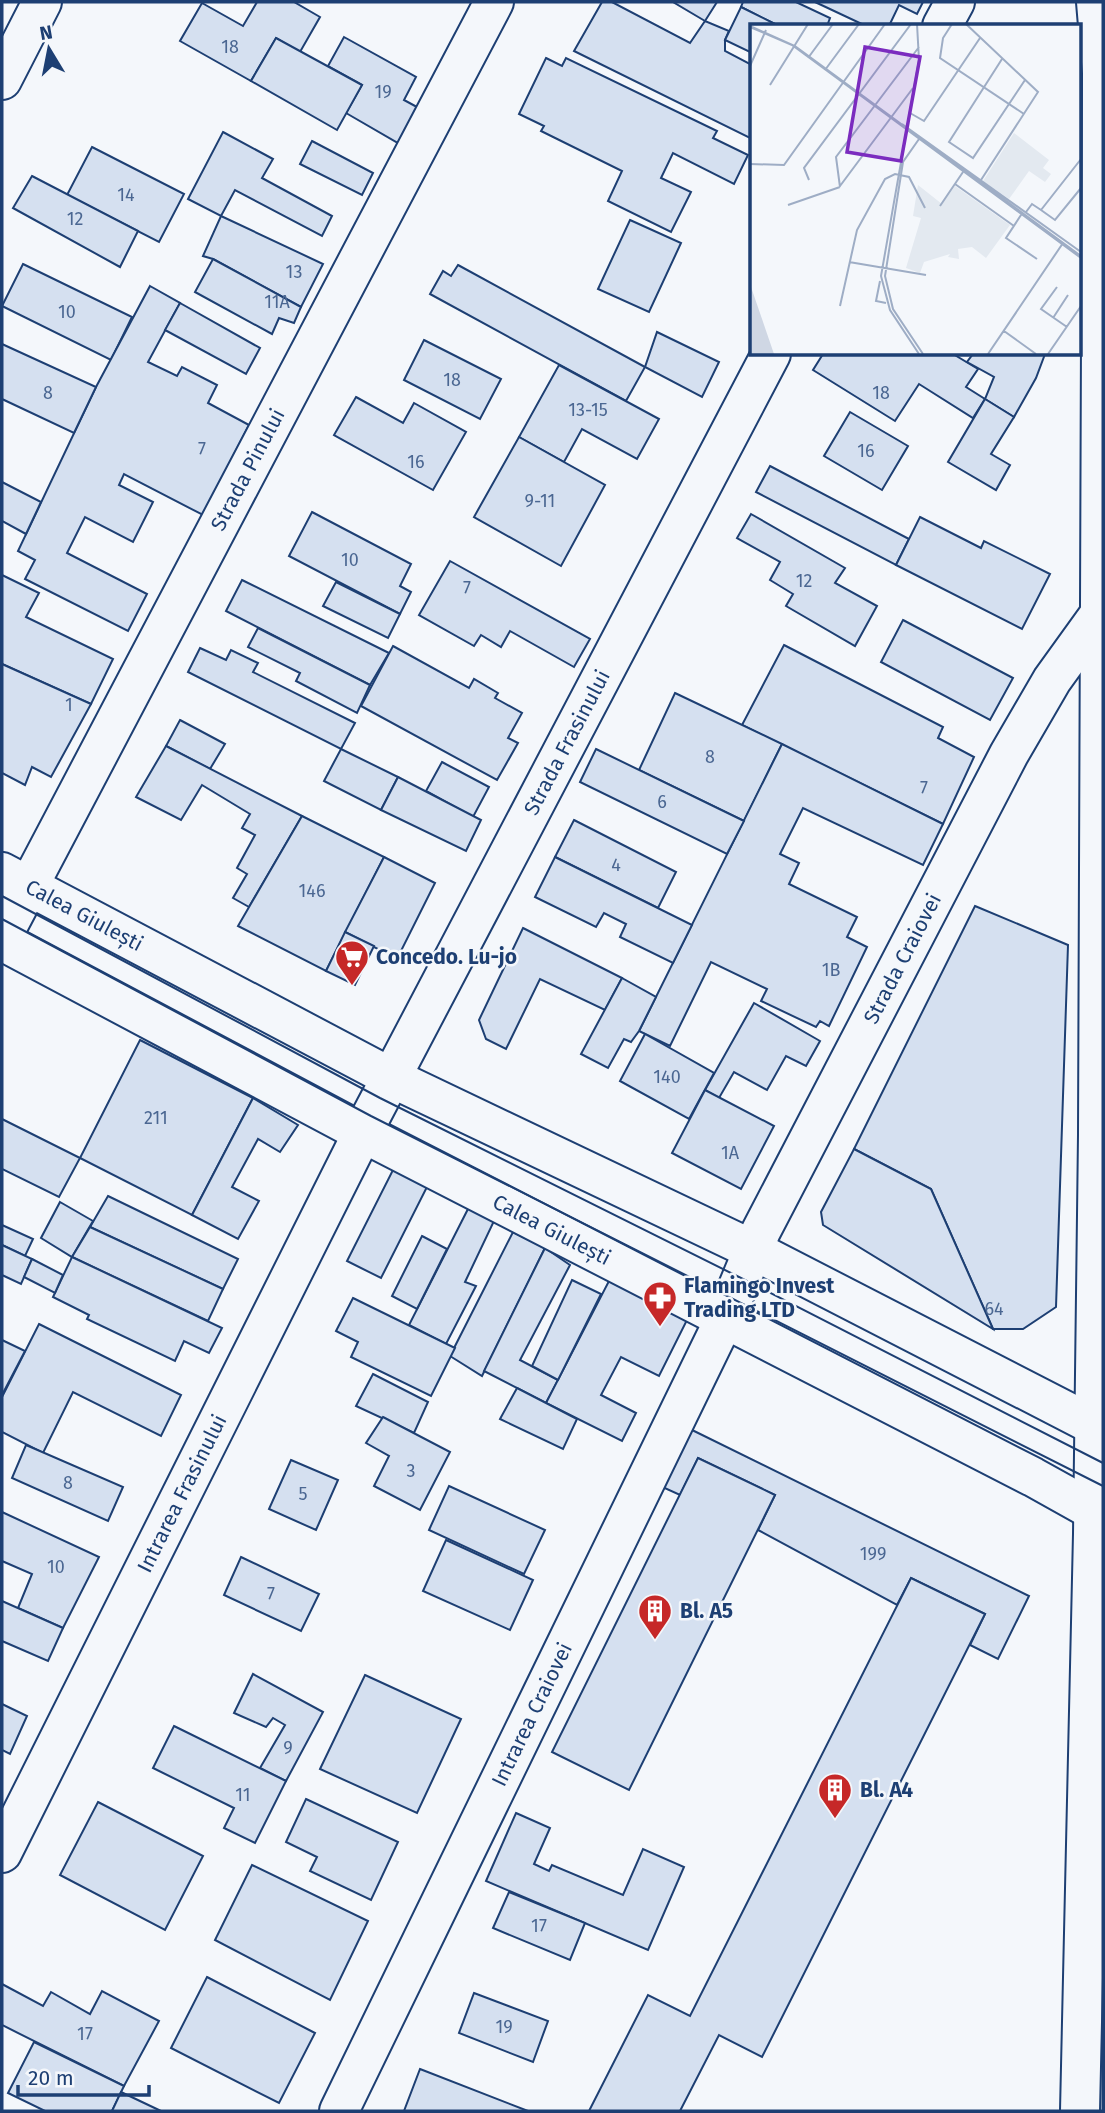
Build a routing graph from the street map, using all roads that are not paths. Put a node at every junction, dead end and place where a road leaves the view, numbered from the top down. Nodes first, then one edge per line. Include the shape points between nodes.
1 (42, 2) edge
2 (494, 2) edge
3 (955, 2) edge
4 (1096, 2) edge
5 (943, 24) edge
6 (2, 80) edge
7 (770, 355) edge
8 (1101, 612) junction
9 (15, 879) edge
10 (2, 939) edge
11 (392, 1078) junction
12 (363, 1132) junction
13 (1101, 1137) edge
14 (753, 1250) junction
15 (724, 1318) junction
16 (1100, 1418) edge
17 (1097, 1513) edge
18 (2, 1853) edge
19 (1093, 2065) edge
20 (339, 2111) edge
21 (1080, 2111) edge

1 - 6 street
2 - 9 street, Strada Pinului
3 - 5 street
4 - 8 street via 1102,73
7 - 11 street, Strada Frasinului
8 - 13 street
8 - 14 street, Strada Craiovei via 1052,680 1009,754
9 - 10 street, Strada Pinului
9 - 11 street, Calea Giulești
10 - 12 street, Calea Giulești
11 - 12 street, Strada Frasinului
11 - 14 street, Calea Giulești
12 - 15 street, Calea Giulești
12 - 18 street, Intrarea Frasinului
13 - 16 street
14 - 15 street, Strada Craiovei
14 - 16 street, Calea Giulești
15 - 17 street, Calea Giulești
15 - 20 street, Intrarea Craiovei
16 - 17 street
17 - 19 street
19 - 21 street

